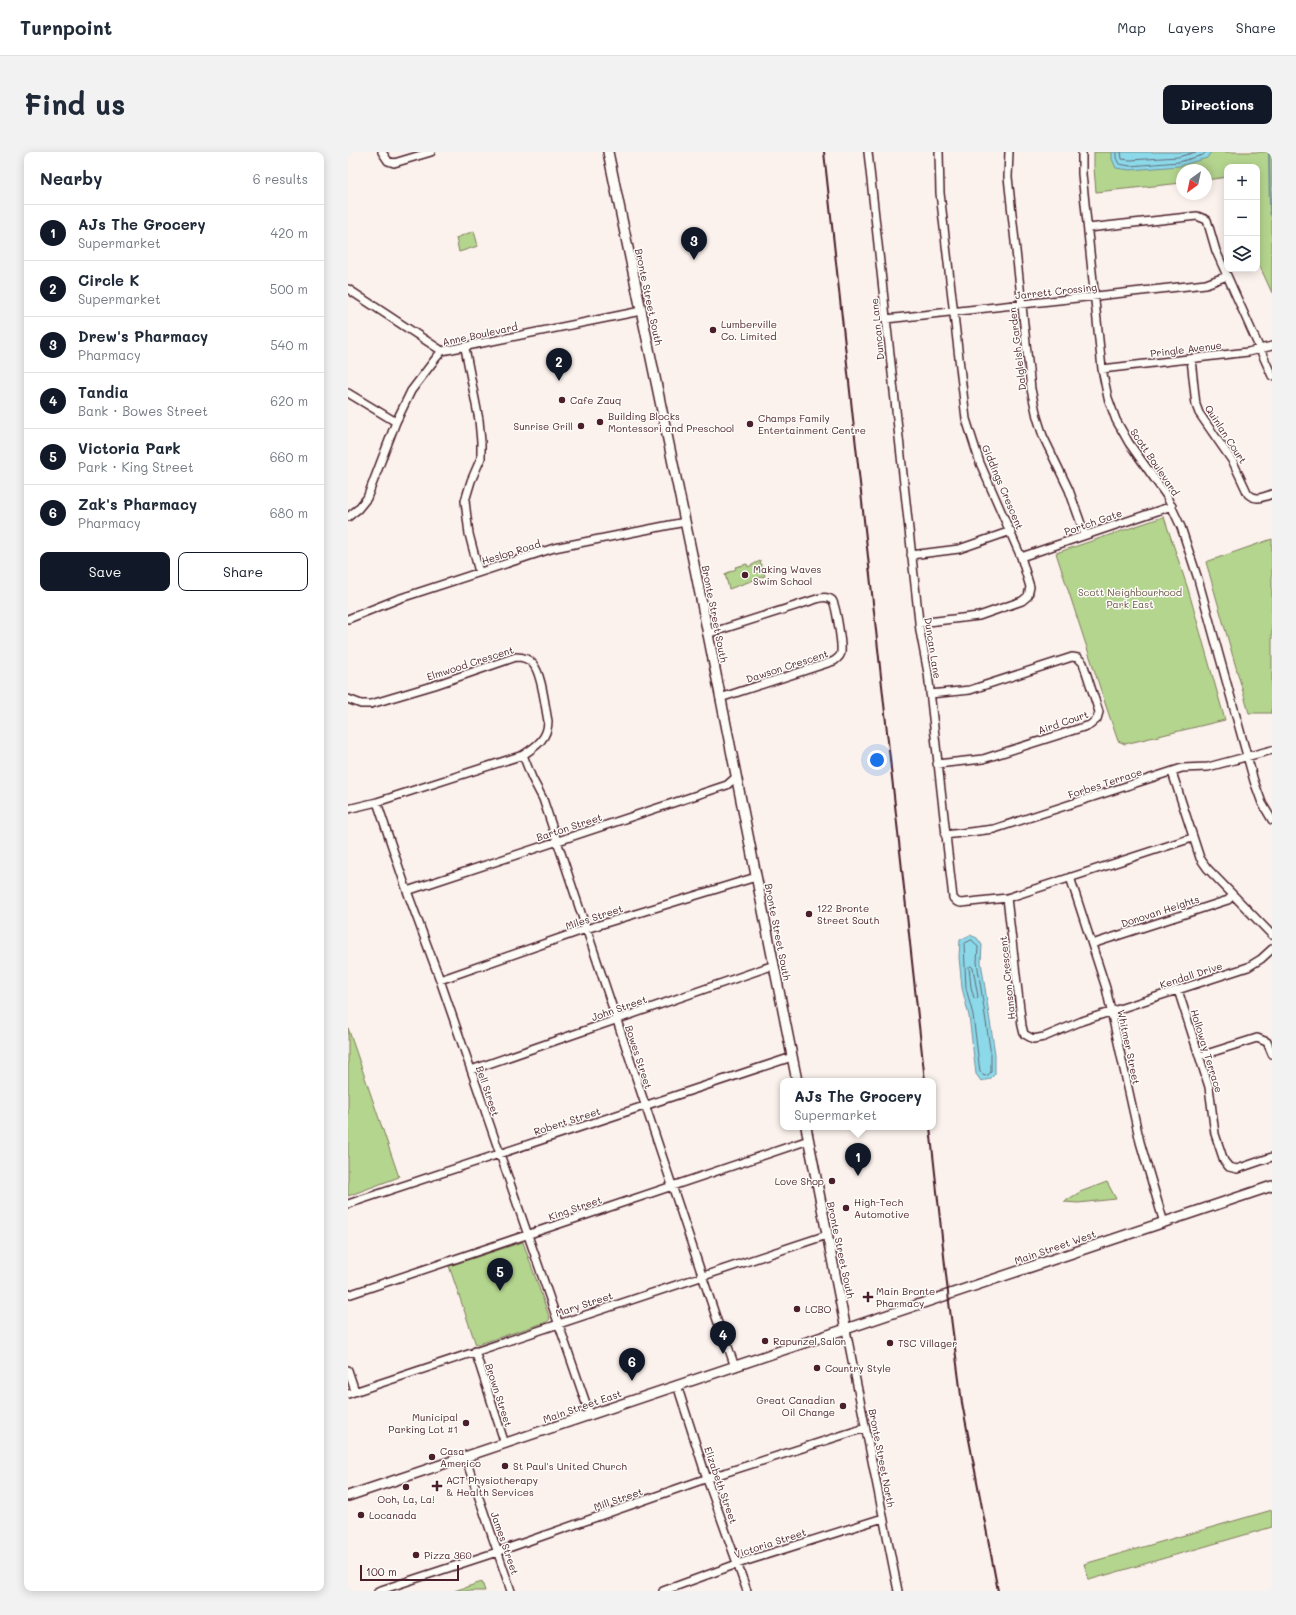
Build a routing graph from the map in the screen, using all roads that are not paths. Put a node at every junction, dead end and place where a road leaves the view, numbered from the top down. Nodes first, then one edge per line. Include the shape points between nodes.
1 (382, 152) edge
2 (431, 152) edge
3 (608, 152) edge
4 (868, 152) edge
5 (939, 152) edge
6 (1009, 152) edge
7 (1082, 152) edge
8 (1088, 228) junction
9 (1227, 276) junction
10 (348, 289) edge
11 (1095, 296) junction
12 (1022, 304) junction
13 (641, 311) junction
14 (953, 312) junction
15 (886, 319) junction
16 (1272, 346) edge
17 (465, 348) junction
18 (1260, 349) junction
19 (442, 351) junction
20 (1191, 359) junction
21 (1102, 369) junction
22 (1272, 376) edge
23 (348, 393) edge
24 (396, 422) junction
25 (1272, 494) edge
26 (1172, 506) junction
27 (348, 517) edge
28 (685, 522) junction
29 (1011, 531) junction
30 (1084, 535) junction
31 (911, 555) junction
32 (1021, 557) junction
33 (479, 572) junction
34 (348, 619) edge
35 (919, 623) junction
36 (707, 634) junction
37 (930, 694) junction
38 (720, 698) junction
39 (348, 699) edge
40 (1272, 750) edge
41 (523, 755) junction
42 (1247, 756) junction
43 (937, 764) junction
44 (1172, 772) junction
45 (736, 778) junction
46 (377, 802) junction
47 (348, 809) edge
48 (1272, 820) edge
49 (945, 835) junction
50 (1192, 838) junction
51 (557, 841) junction
52 (756, 877) junction
53 (1070, 877) junction
54 (407, 891) junction
55 (1233, 895) junction
56 (1008, 898) junction
57 (586, 929) junction
58 (1272, 936) edge
59 (1092, 944) junction
60 (1272, 949) edge
61 (774, 965) junction
62 (440, 980) junction
63 (1178, 990) junction
64 (1111, 1011) junction
65 (616, 1019) junction
66 (1272, 1054) edge
67 (1200, 1056) junction
68 (792, 1057) junction
69 (470, 1070) junction
70 (796, 1078) edge
71 (645, 1106) junction
72 (807, 1130) edge
73 (809, 1140) junction
74 (499, 1154) junction
75 (1272, 1157) edge
76 (672, 1186) junction
77 (1272, 1186) edge
78 (348, 1204) edge
79 (1164, 1223) junction
80 (528, 1235) junction
81 (827, 1235) junction
82 (702, 1276) junction
83 (348, 1295) edge
84 (559, 1323) junction
85 (846, 1330) junction
86 (475, 1351) junction
87 (735, 1367) junction
88 (348, 1370) edge
89 (677, 1385) junction
90 (352, 1392) edge
91 (590, 1415) junction
92 (865, 1428) junction
93 (505, 1444) junction
94 (465, 1457) junction
95 (707, 1479) junction
96 (348, 1496) edge
97 (883, 1518) junction
98 (497, 1552) junction
99 (737, 1564) junction
100 (378, 1591) edge
101 (511, 1591) edge
102 (663, 1591) edge
103 (747, 1591) edge
104 (898, 1591) edge

1 - 2 street via 388,161 394,163
3 - 13 main road, Bronte Street South
4 - 15 street, Duncan Lane
5 - 14 street, Giddings Crescent via 940,193
6 - 12 street, Dalgleish Garden via 1008,177
7 - 8 street, Scott Boulevard
8 - 9 street via 1201,216 1209,224 1216,251
8 - 11 street, Scott Boulevard
9 - 11 street, Jarrett Crossing via 1206,284
9 - 18 street
10 - 19 street
11 - 12 street, Jarrett Crossing
11 - 21 street, Scott Boulevard
12 - 14 street, Jarrett Crossing
12 - 30 street, Dalgleish Garden via 1030,384 1037,418 1069,490
13 - 17 street, Anne Boulevard
13 - 28 main road, Bronte Street South
14 - 15 street, Jarrett Crossing
14 - 29 street, Giddings Crescent via 961,386 969,429 984,473
15 - 31 street, Duncan Lane
16 - 18 street, Pringle Avenue
17 - 19 street, Anne Boulevard
17 - 33 street via 481,442 481,458 466,500 469,534
18 - 20 street, Pringle Avenue
18 - 22 street
19 - 24 street, Anne Boulevard via 411,391
20 - 21 street, Pringle Avenue
20 - 25 street, Quinlan Court via 1199,413 1233,462 1248,494 1259,498
21 - 26 street, Scott Boulevard via 1111,406 1120,428
23 - 24 street
24 - 27 street, Anne Boulevard via 367,498
26 - 30 street, Portch Gate
26 - 42 street, Scott Boulevard via 1198,579
28 - 33 street, Heslop Road via 554,548
28 - 36 main road, Bronte Street South
29 - 31 street via 959,550
29 - 32 street, Giddings Crescent
30 - 32 street, Portch Gate
31 - 35 street, Duncan Lane
32 - 35 street, Giddings Crescent via 1030,587 1026,598 975,617
33 - 34 street, Heslop Road
35 - 37 street, Duncan Lane
36 - 38 main road, Bronte Street South
36 - 38 street, Dawson Crescent via 820,598 831,599 836,608 841,652 835,661
37 - 43 street, Duncan Lane
37 - 43 street, Aird Court via 970,690 1072,657 1080,660 1084,666 1099,712 1097,719 1090,725 983,759
38 - 45 main road, Bronte Street South
39 - 41 street, Elmwood Crescent via 361,704 371,704 516,658 524,658 537,670 548,729 544,738
40 - 42 street, Forbes Terrace
41 - 46 street, Elmwood Crescent
41 - 51 street, Bowes Street via 543,799
42 - 44 street, Forbes Terrace via 1208,767 1182,768
42 - 48 street, Scott Boulevard via 1260,796
43 - 49 street, Duncan Lane
44 - 49 street, Forbes Terrace via 994,829
44 - 50 street
45 - 51 street, Barton Street via 727,785
45 - 52 main road, Bronte Street South
46 - 47 street
46 - 54 street, Bell Street
49 - 56 street, Duncan Lane via 954,900 965,903
50 - 53 street, Duncan Lane
50 - 55 street via 1202,862
51 - 54 street, Barton Street
51 - 57 street, Bowes Street
52 - 57 street, Miles Street
52 - 61 main road, Bronte Street South
53 - 56 street, Duncan Lane
53 - 59 street, Whitmer Street
54 - 62 street, Bell Street
55 - 58 street
55 - 59 street, Donovan Heights via 1228,900
56 - 64 street, Hanson Crescent via 1024,1034 1038,1039
57 - 62 street, Miles Street
57 - 65 street, Bowes Street
59 - 64 street, Whitmer Street
60 - 63 street, Kendall Drive via 1248,967
61 - 65 street, John Street
61 - 68 main road, Bronte Street South
62 - 69 street, Bell Street
63 - 64 street, Kendall Drive
63 - 67 street, Holloway Terrace
64 - 79 street, Whitmer Street via 1140,1142
65 - 69 street, John Street
65 - 71 street, Bowes Street
66 - 67 street via 1267,1042 1257,1038
67 - 75 street, Holloway Terrace via 1210,1092 1215,1134 1226,1165 1237,1169
68 - 70 main road, Bronte Street South
68 - 71 street, Robert Street
69 - 74 street, Bell Street
71 - 74 street, Robert Street
71 - 76 street, Bowes Street
72 - 73 main road, Bronte Street South
73 - 76 street, King Street
73 - 81 main road, Bronte Street South
74 - 78 street, Robert Street
74 - 80 street, Bell Street
76 - 80 street, King Street
76 - 82 street, Bowes Street
77 - 79 main road, Main Street West
79 - 85 main road, Main Street West
80 - 83 street, King Street
80 - 84 street, Bell Street
81 - 82 street, Mary Street
81 - 85 main road, Bronte Street South
82 - 84 street, Mary Street
82 - 87 street, Bowes Street
84 - 86 street, Mary Street
84 - 91 street, Bell Street
85 - 87 main road, Main Street East
85 - 92 street, Bronte Street North
86 - 90 street, Mary Street
86 - 93 street, Brown Street
87 - 89 main road, Main Street East
88 - 90 street
89 - 91 main road, Main Street East
89 - 95 street, Elizabeth Street
91 - 93 main road, Main Street East
92 - 95 street, Mill Street
92 - 97 street, Bronte Street North
93 - 94 main road, Main Street East
94 - 96 main road, Main Street East
94 - 98 street, James Street
95 - 98 street, Mill Street
95 - 99 street, Elizabeth Street
97 - 99 street, Victoria Street
97 - 104 street, Bronte Street North
98 - 100 street, Mill Street
98 - 101 street, James Street
99 - 102 street, Victoria Street
99 - 103 street, Elizabeth Street

